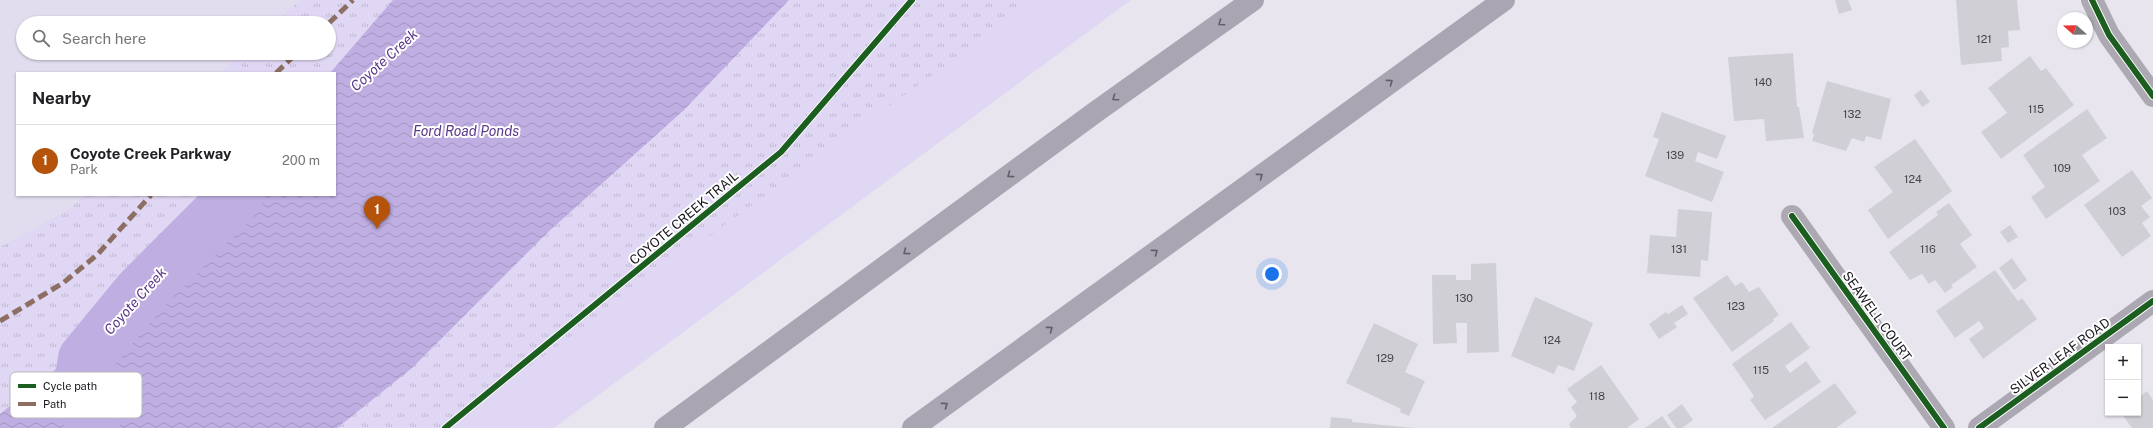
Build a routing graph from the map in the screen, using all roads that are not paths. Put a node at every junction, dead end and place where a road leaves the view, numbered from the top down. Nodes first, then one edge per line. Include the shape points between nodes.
1 (1253, 0) edge
2 (1504, 0) edge
3 (2092, 0) edge
4 (2153, 96) edge
5 (1792, 216) dead end
6 (2153, 301) edge
7 (665, 428) edge
8 (913, 428) edge
9 (1944, 428) edge
10 (1979, 428) edge

1 -> 7 highway via 1090,116
8 -> 2 highway
3 - 4 street via 2109,35
5 - 9 street, SEAWELL COURT
6 - 10 street, SILVER LEAF ROAD

